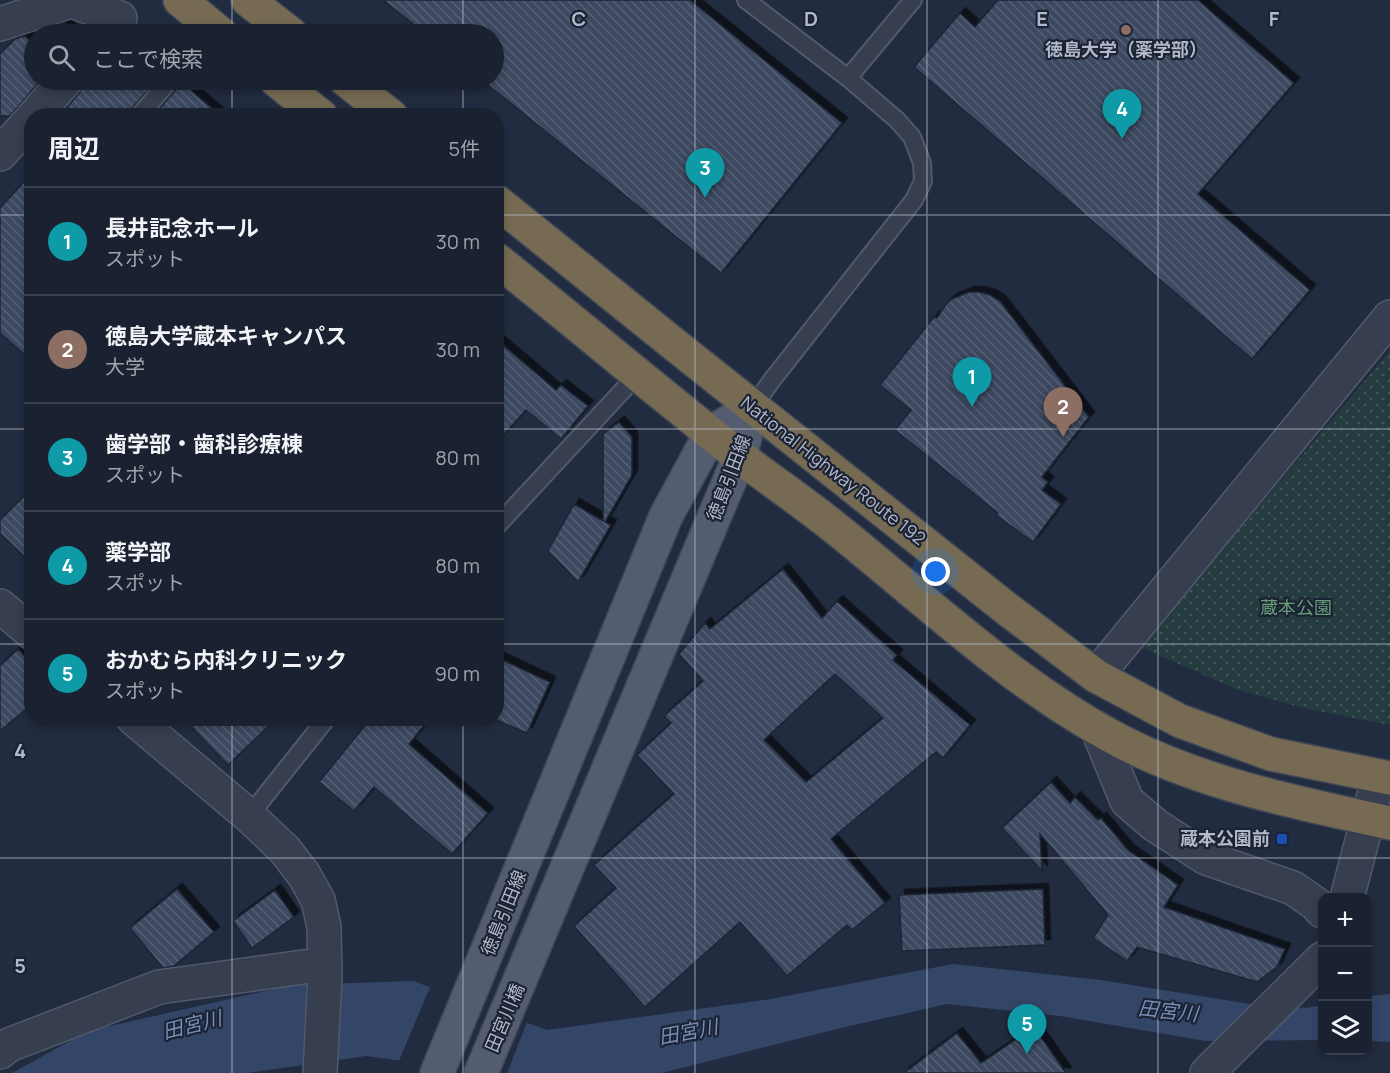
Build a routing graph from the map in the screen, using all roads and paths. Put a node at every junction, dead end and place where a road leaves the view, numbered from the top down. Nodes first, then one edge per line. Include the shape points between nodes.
1 (180, 0) edge
2 (248, 0) edge
3 (746, 0) edge
4 (912, 0) edge
5 (121, 18) edge
6 (0, 24) edge
7 (205, 24) edge
8 (278, 24) edge
9 (848, 78) junction
10 (57, 90) edge
11 (161, 90) edge
12 (288, 90) edge
13 (358, 90) edge
14 (41, 108) edge
15 (146, 108) edge
16 (311, 108) edge
17 (381, 108) edge
18 (24, 127) edge
19 (0, 154) edge
20 (504, 207) edge
21 (504, 265) edge
22 (1390, 316) edge
23 (638, 374) junction
24 (753, 407) junction
25 (711, 433) junction
26 (740, 456) junction
27 (504, 518) edge
28 (0, 606) edge
29 (24, 626) edge
30 (1095, 676) junction
31 (142, 726) edge
32 (321, 726) edge
33 (1097, 728) junction
34 (1384, 777) edge
35 (249, 816) junction
36 (1378, 820) edge
37 (1349, 893) edge
38 (1318, 906) edge
39 (528, 962) joint
40 (1318, 963) edge
41 (325, 970) junction
42 (0, 1052) edge
43 (1215, 1067) edge
44 (320, 1073) edge
45 (437, 1073) edge
46 (481, 1073) edge

1 - 7 highway
2 - 8 highway
3 - 9 lane
4 - 9 lane
5 - 6 street via 71,1
9 - 24 lane via 912,137 922,163 923,181 914,200
10 - 14 street
11 - 15 lane
12 - 16 highway
13 - 17 highway
18 - 19 street
20 - 24 highway, National Highway Route 192
21 - 23 highway
22 - 30 street
23 - 25 highway
23 - 27 lane
24 - 25 main road, 徳島引田線
24 - 26 main road, 徳島引田線
24 - 30 highway, National Highway Route 192
25 - 26 highway
25 - 45 main road, 徳島引田線 via 666,516
26 - 33 highway via 1057,705
26 - 39 main road, 徳島引田線
28 - 29 street
30 - 34 highway, National Highway Route 192 via 1180,721 1271,754
31 - 35 street
32 - 35 lane
33 - 36 highway via 1194,773 1277,798
33 - 38 street via 1127,801 1155,825 1206,858 1293,888
34 - 36 street
35 - 41 street via 285,850 318,900 324,927
36 - 37 street
39 - 46 main road, 田宮川橋
40 - 43 street
41 - 42 street via 159,987 9,1045
41 - 44 street

